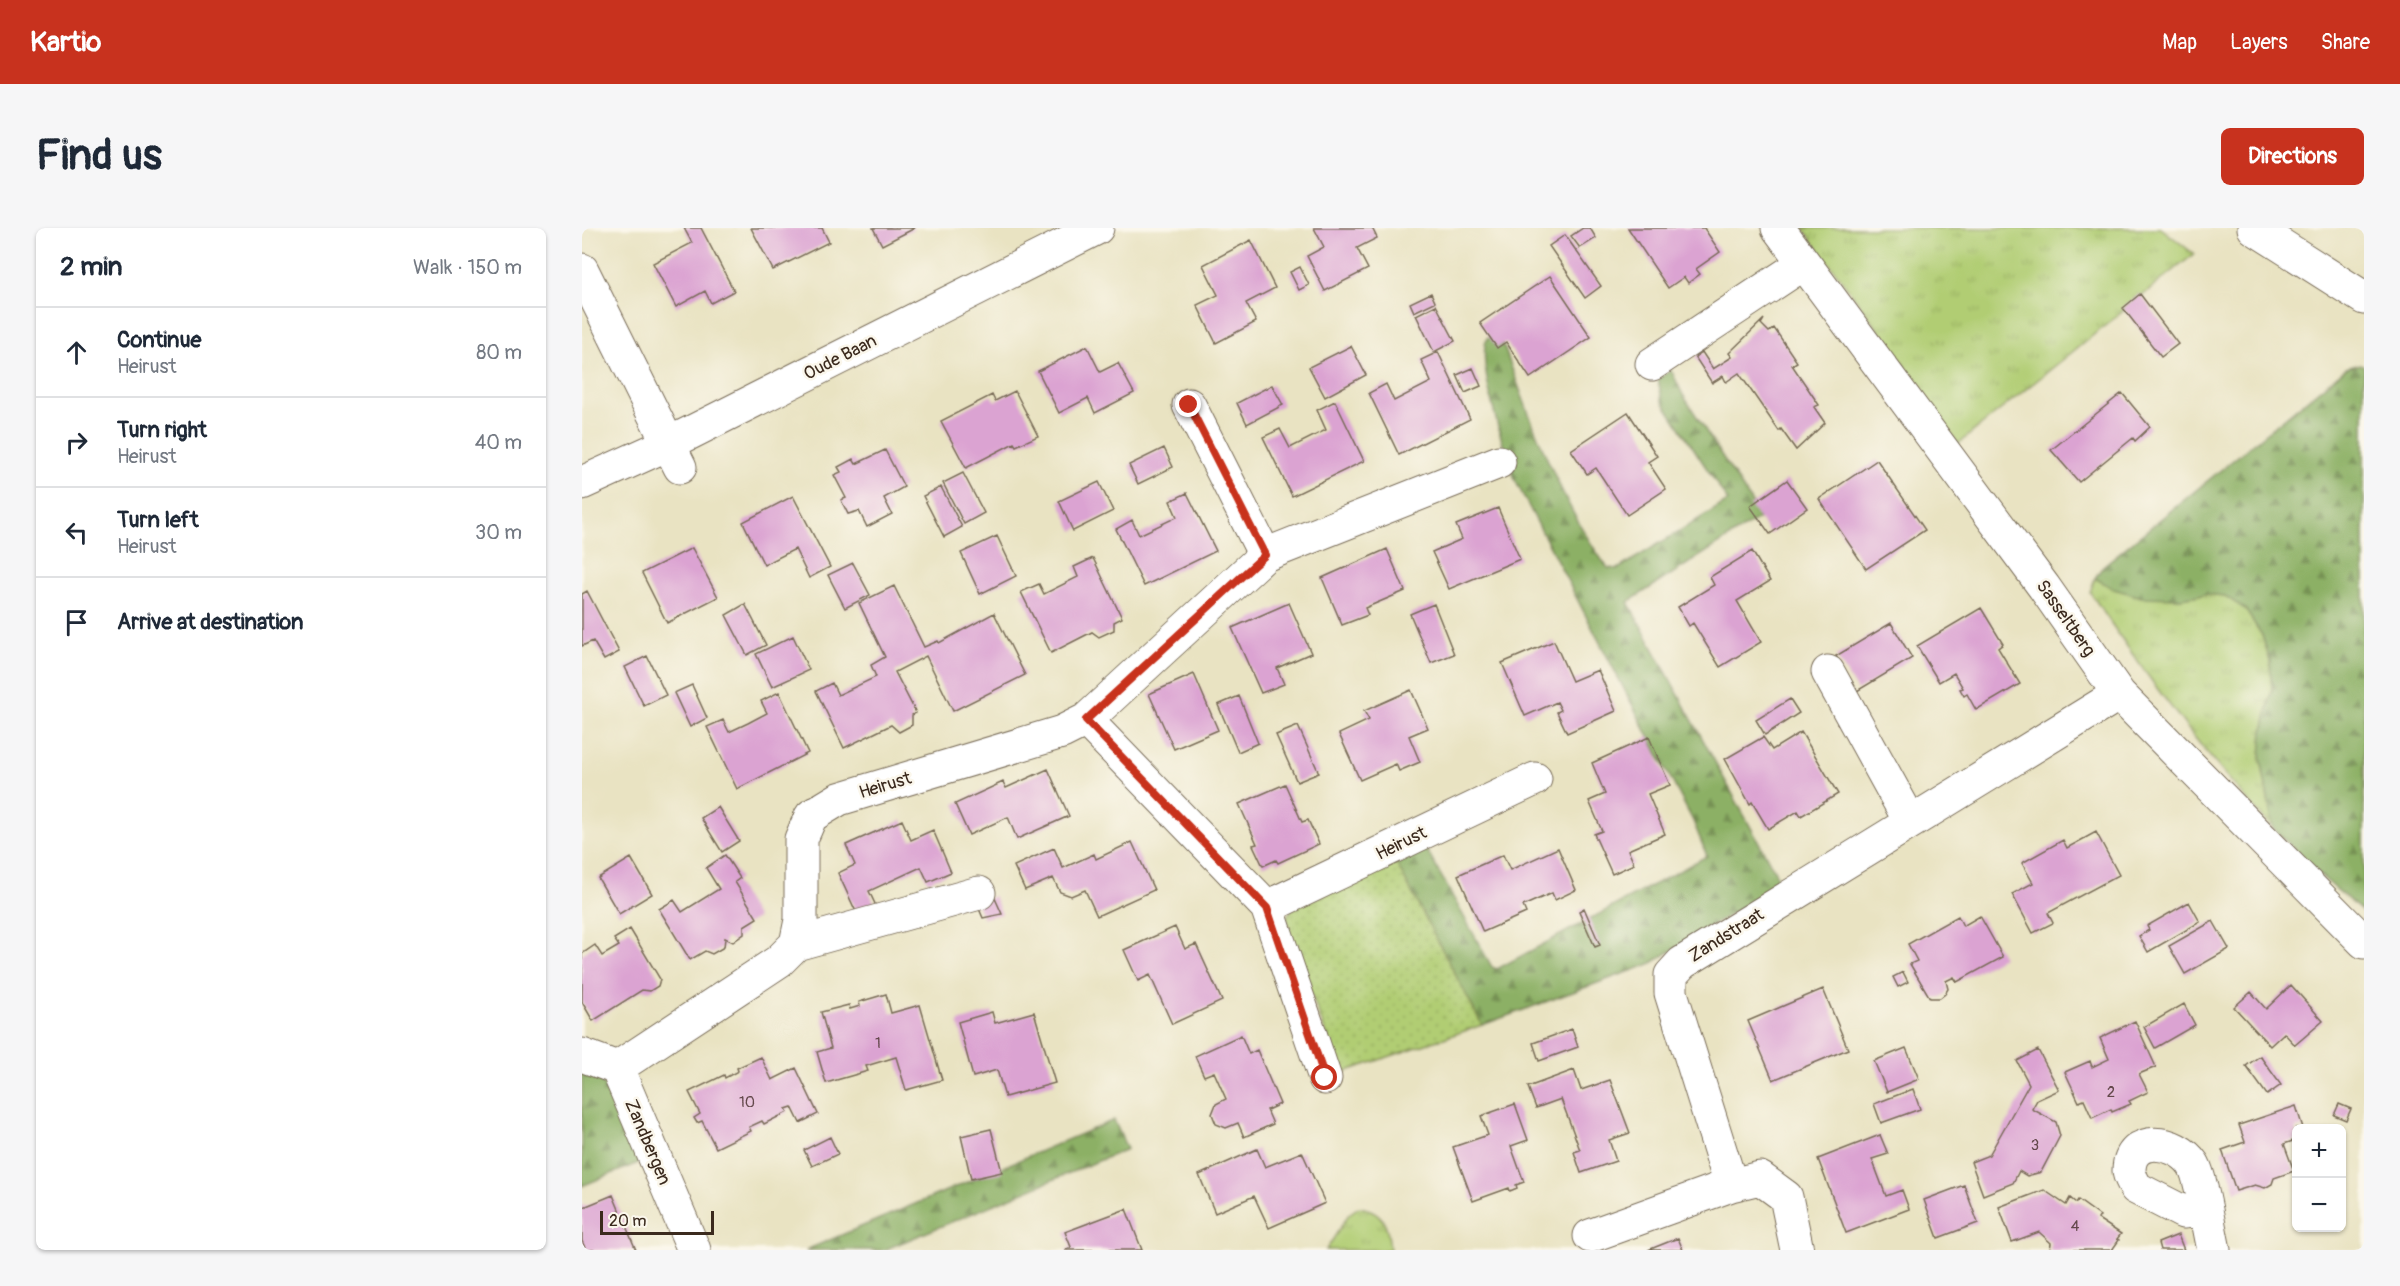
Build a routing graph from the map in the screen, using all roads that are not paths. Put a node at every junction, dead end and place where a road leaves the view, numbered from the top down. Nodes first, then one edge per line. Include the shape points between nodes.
1 (1097, 228) edge
2 (1778, 228) edge
3 (2254, 228) edge
4 (2271, 228) edge
5 (1803, 264) junction
6 (582, 270) edge
7 (2334, 281) junction
8 (2364, 298) edge
9 (1652, 364) dead end
10 (1189, 405) dead end
11 (674, 455) junction
12 (1499, 462) dead end
13 (582, 483) edge
14 (1265, 555) junction
15 (1828, 672) dead end
16 (2119, 694) junction
17 (1086, 720) junction
18 (1535, 779) dead end
19 (1910, 821) junction
20 (979, 893) dead end
21 (1267, 908) junction
22 (2364, 942) edge
23 (796, 944) junction
24 (582, 1055) edge
25 (617, 1068) junction
26 (1325, 1078) dead end
27 (1731, 1185) junction
28 (2205, 1210) dead end
29 (1590, 1236) dead end
30 (694, 1250) edge
31 (1797, 1250) edge
32 (2214, 1250) edge

1 - 11 street, Oude Baan
2 - 5 street, Sasseltberg
3 - 7 street
4 - 7 street
5 - 9 street
5 - 16 street, Sasseltberg
6 - 11 street
7 - 8 street
10 - 14 street
11 - 13 street, Oude Baan
12 - 14 street, Heirust
14 - 17 street, Heirust
15 - 19 street
16 - 19 street, Zandstraat
16 - 22 street, Sasseltberg
17 - 21 street
17 - 23 street, Heirust via 1062,732 839,799 811,816 801,838 801,920
18 - 21 street, Heirust
19 - 27 street, Zandstraat via 1682,963 1671,975 1671,993
20 - 23 street
21 - 26 street
23 - 25 street via 779,961
24 - 25 street
25 - 30 street, Zandbergen
27 - 29 street
27 - 31 street via 1760,1178 1786,1197
28 - 32 street

